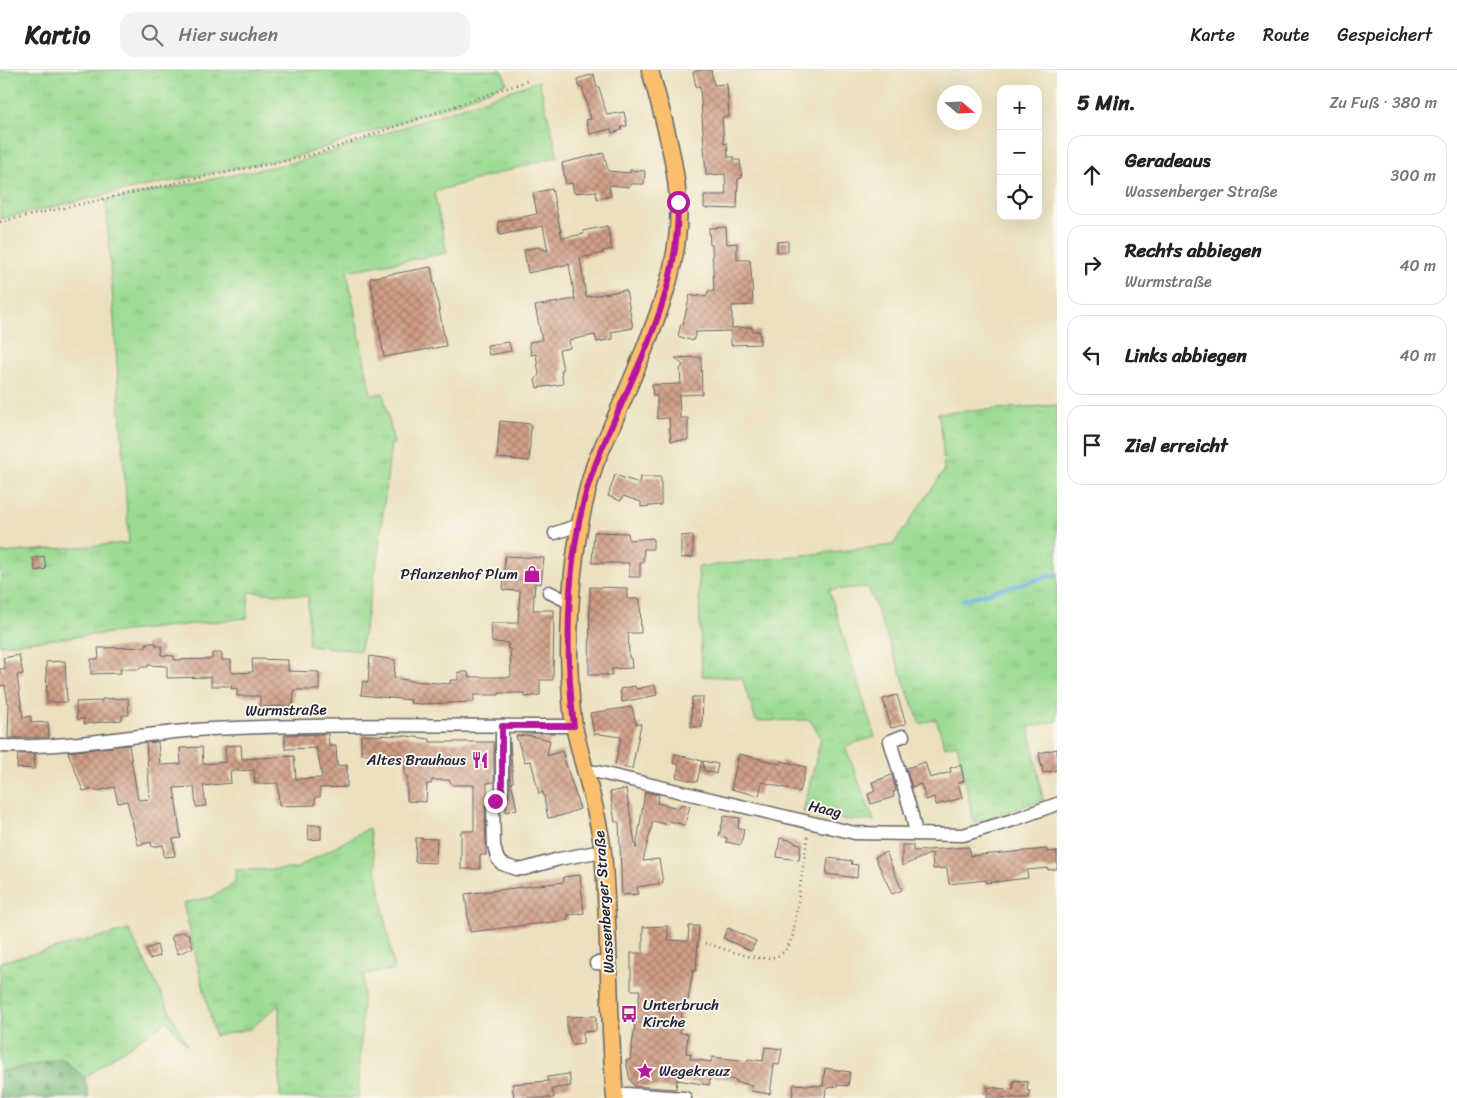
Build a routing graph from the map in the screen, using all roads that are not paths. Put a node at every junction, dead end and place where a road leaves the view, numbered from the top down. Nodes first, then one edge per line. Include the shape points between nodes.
1 (650, 70) edge
2 (579, 525) junction
3 (555, 533) dead end
4 (549, 592) dead end
5 (570, 603) junction
6 (502, 726) junction
7 (574, 726) junction
8 (903, 736) dead end
9 (0, 746) edge
10 (586, 772) junction
11 (1057, 804) edge
12 (916, 834) junction
13 (602, 851) junction
14 (615, 1098) edge
15 (685, 1098) edge

1 - 2 main road, Wassenberger Straße via 665,125 676,187 678,222 673,262 658,316 595,464
2 - 3 street
2 - 5 main road, Wassenberger Straße
4 - 5 street
5 - 7 main road, Wassenberger Straße
6 - 7 street, Wurmstraße
6 - 9 street, Wurmstraße via 271,726 198,730 63,745
6 - 13 street via 502,793 492,806 497,858 502,864 524,869
7 - 10 main road, Wassenberger Straße
8 - 12 street via 890,741
10 - 12 street, Haag via 855,833
10 - 13 main road, Wassenberger Straße
11 - 12 street, Haag via 963,835
13 - 14 main road, Wassenberger Straße via 602,964
14 - 15 street via 626,1094

